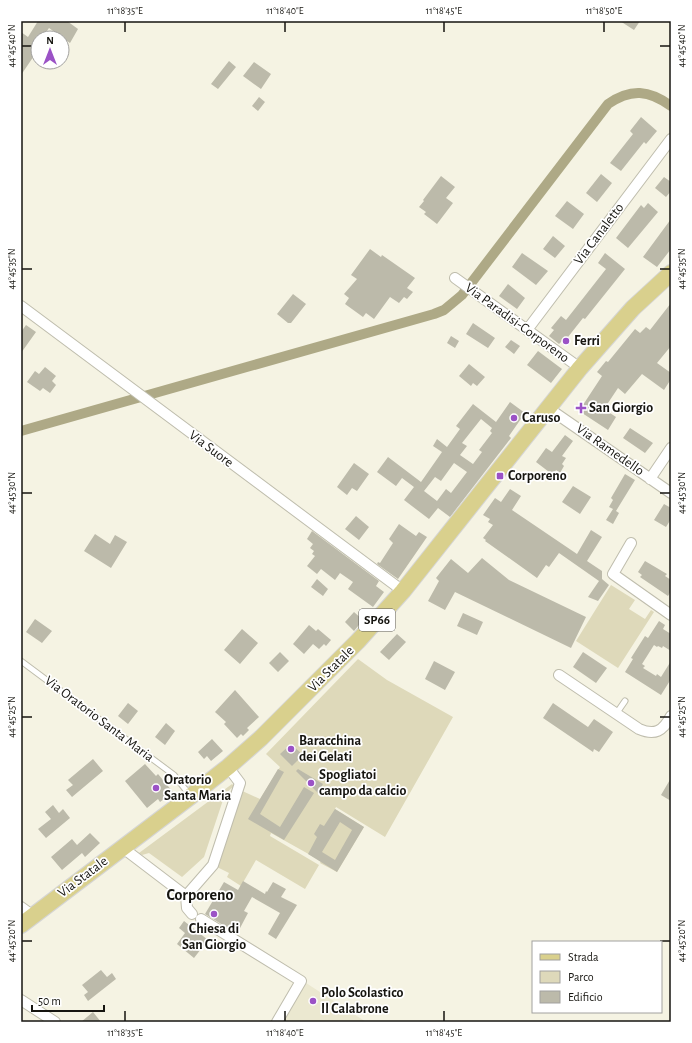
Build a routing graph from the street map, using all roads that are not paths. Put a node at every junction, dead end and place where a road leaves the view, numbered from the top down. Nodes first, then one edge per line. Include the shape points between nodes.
1 (671, 139) edge
2 (671, 273) edge
3 (454, 278) dead end
4 (21, 306) edge
5 (527, 330) junction
6 (580, 368) junction
7 (548, 408) junction
8 (671, 448) edge
9 (650, 479) junction
10 (671, 493) edge
11 (631, 543) dead end
12 (402, 591) junction
13 (671, 615) edge
14 (21, 661) edge
15 (559, 675) dead end
16 (625, 701) dead end
17 (616, 714) junction
18 (671, 716) edge
19 (228, 767) junction
20 (191, 796) junction
21 (123, 848) junction
22 (186, 896) junction
23 (25, 916) edge
24 (21, 1000) edge
25 (55, 1022) edge
26 (277, 1022) edge

1 - 5 street, Via Canaletto
2 - 6 main road, Via Statale / SP66 via 633,308
3 - 5 street, Via Paradisi-Corporeno
4 - 12 street, Via Suore
5 - 6 street, Via Paradisi-Corporeno
6 - 7 main road, Via Statale / SP66
7 - 9 street, Via Ramedello
7 - 12 main road, Via Statale / SP66
8 - 9 street
9 - 10 street, Via Ramedello
11 - 13 street via 613,574
12 - 19 main road, Via Statale / SP66 via 358,641 261,738
14 - 20 lane, Via Oratorio Santa Maria via 174,776
15 - 17 street
16 - 17 lane
17 - 18 street via 646,732 662,729
19 - 20 main road, Via Statale / SP66
19 - 22 street via 240,783 236,796 213,865
20 - 21 main road, Via Statale / SP66
21 - 22 street
21 - 23 main road, Via Statale / SP66
22 - 26 street via 187,908 197,916 301,981
24 - 25 street

